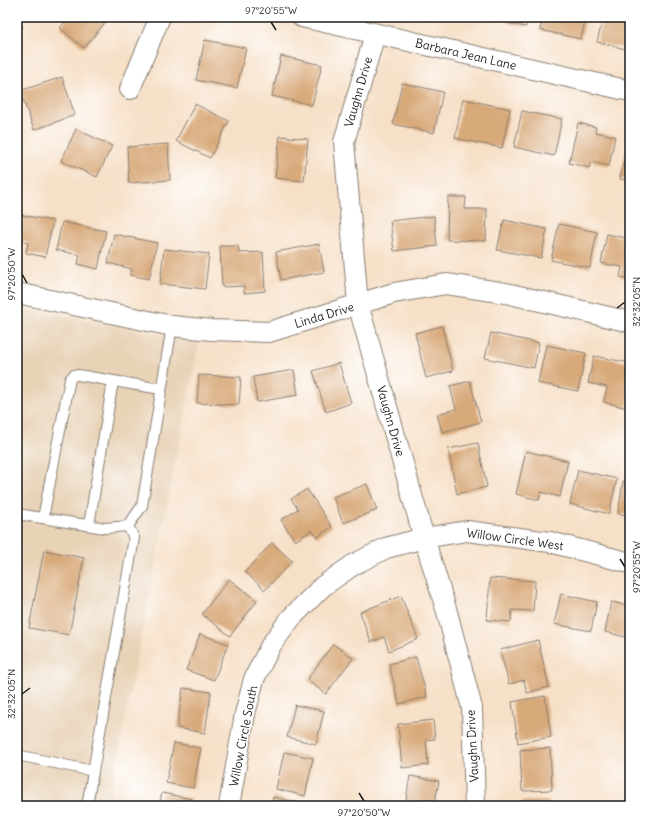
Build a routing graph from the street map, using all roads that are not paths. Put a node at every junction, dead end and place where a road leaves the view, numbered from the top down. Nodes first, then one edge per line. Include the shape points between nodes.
1 (160, 17) edge
2 (302, 17) edge
3 (375, 34) junction
4 (130, 89) dead end
5 (630, 92) edge
6 (17, 292) edge
7 (358, 304) junction
8 (630, 322) edge
9 (172, 326) junction
10 (113, 381) junction
11 (161, 389) junction
12 (17, 516) edge
13 (43, 518) junction
14 (89, 525) junction
15 (128, 526) junction
16 (424, 538) junction
17 (630, 563) edge
18 (17, 754) edge
19 (93, 771) junction
20 (87, 806) edge
21 (229, 806) edge
22 (475, 806) edge

1 - 4 street
2 - 3 street, Barbara Jean Lane
3 - 5 street, Barbara Jean Lane
3 - 7 street, Vaughn Drive via 344,142
6 - 9 street, Linda Drive
7 - 8 street, Linda Drive via 394,293 446,284 506,293
7 - 9 street, Linda Drive via 269,332
7 - 16 street, Vaughn Drive
9 - 11 lane
10 - 11 lane
10 - 13 lane via 78,374 70,379
10 - 14 lane
11 - 15 lane via 142,506
12 - 13 lane
13 - 14 lane
14 - 15 lane via 105,528
15 - 19 lane via 134,538
16 - 17 street, Willow Circle West via 467,531 550,542
16 - 21 street, Willow Circle South via 386,548 353,565 323,586 291,618 271,645 254,679 245,714
16 - 22 street, Vaughn Drive via 472,708
18 - 19 lane
19 - 20 lane

